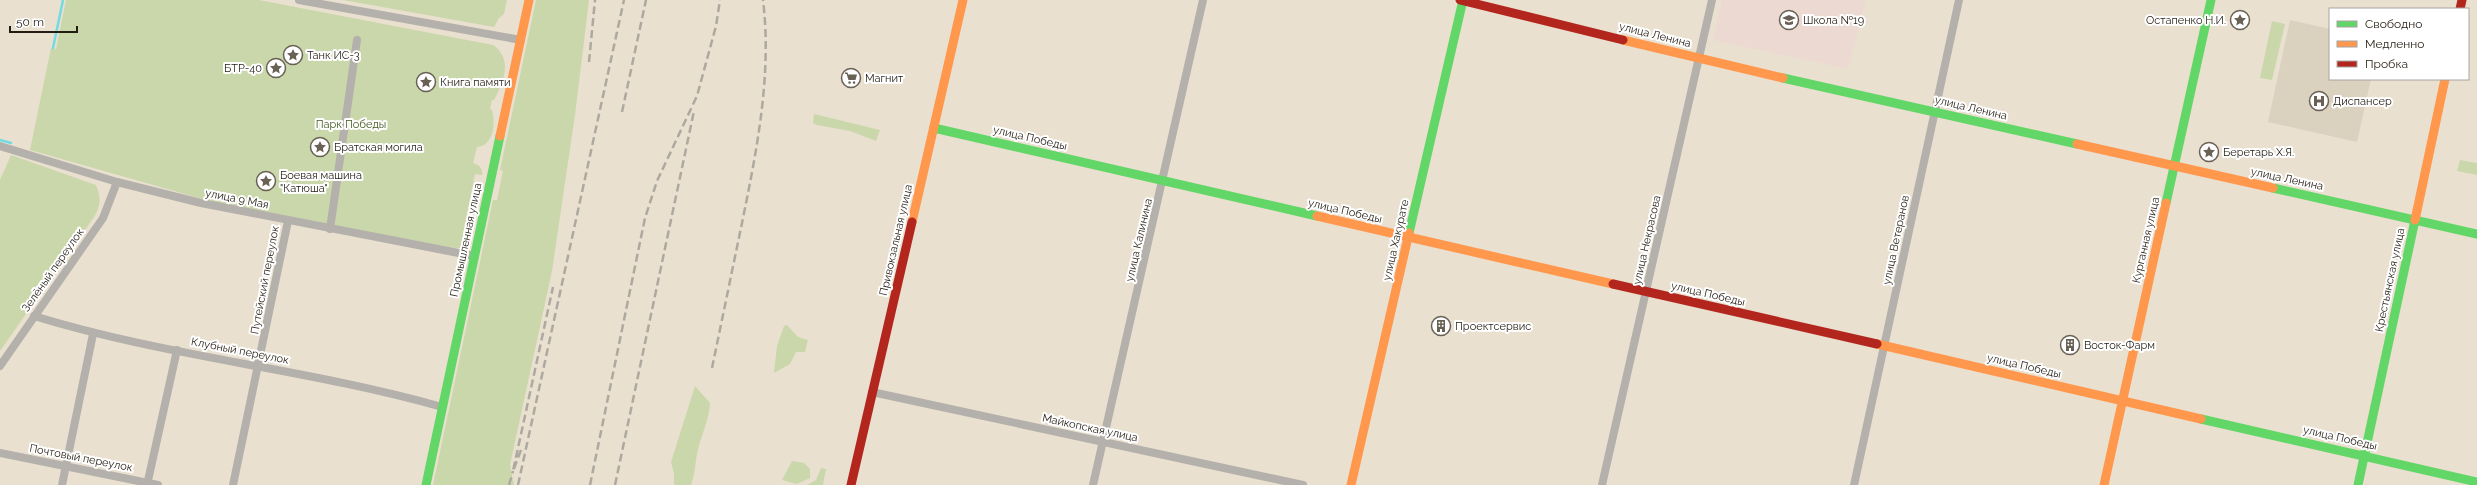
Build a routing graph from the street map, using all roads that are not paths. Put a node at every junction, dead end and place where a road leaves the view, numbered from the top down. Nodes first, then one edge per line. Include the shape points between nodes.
1 (299, 0) edge
2 (529, 0) edge
3 (963, 0) edge
4 (1203, 0) edge
5 (1462, 0) edge
6 (1712, 0) edge
7 (1959, 0) edge
8 (2211, 0) edge
9 (357, 40) dead end
10 (520, 40) junction
11 (1700, 59) junction
12 (2445, 80) edge
13 (1936, 112) junction
14 (934, 128) junction
15 (0, 146) edge
16 (2174, 167) junction
17 (117, 182) junction
18 (1164, 182) junction
19 (2415, 220) junction
20 (288, 221) junction
21 (330, 229) junction
22 (2477, 234) edge
23 (1409, 237) junction
24 (474, 256) junction
25 (1646, 292) junction
26 (34, 316) junction
27 (93, 334) junction
28 (1884, 346) junction
29 (177, 350) junction
30 (259, 365) junction
31 (0, 366) edge
32 (872, 392) junction
33 (2123, 401) junction
34 (442, 407) junction
35 (1103, 442) junction
36 (0, 453) edge
37 (2364, 456) junction
38 (66, 467) junction
39 (2477, 482) edge
40 (147, 484) edge
41 (62, 485) edge
42 (158, 485) edge
43 (233, 485) edge
44 (426, 485) edge
45 (851, 485) edge
46 (1093, 485) edge
47 (1303, 485) edge
48 (1351, 485) edge
49 (1602, 485) edge
50 (1854, 485) edge
51 (2104, 485) edge
52 (2358, 485) edge

1 - 10 street
2 - 10 street, Промышленная улица
3 - 14 street, Привокзальная улица
4 - 18 street, улица Калинина
5 - 11 street, улица Ленина
5 - 23 street, улица Хакурате
6 - 11 street, улица Некрасова
7 - 13 street, улица Ветеранов
8 - 16 street, Курганная улица
9 - 21 street
10 - 24 street, Промышленная улица
11 - 13 street, улица Ленина
11 - 25 street, улица Некрасова
12 - 19 street, Крестьянская улица
13 - 16 street, улица Ленина
13 - 28 street, улица Ветеранов
14 - 18 street, улица Победы
14 - 32 street, Привокзальная улица
15 - 17 street, улица 9 Мая
16 - 19 street, улица Ленина
16 - 33 street, Курганная улица
17 - 20 street, улица 9 Мая
17 - 26 street, Зелёный переулок via 103,218
18 - 23 street, улица Победы
18 - 35 street, улица Калинина
19 - 22 street, улица Ленина
19 - 37 street, Крестьянская улица
20 - 21 street, улица 9 Мая
20 - 30 street, Путейский переулок
21 - 24 street, улица 9 Мая
23 - 25 street, улица Победы
23 - 48 street, улица Хакурате
24 - 34 street, Промышленная улица
25 - 28 street, улица Победы
25 - 49 street, улица Некрасова
26 - 27 street, Клубный переулок
26 - 31 street, Зелёный переулок
27 - 29 street, Клубный переулок
27 - 38 street
28 - 33 street, улица Победы
28 - 50 street, улица Ветеранов
29 - 30 street, Клубный переулок
29 - 40 street
30 - 34 street, Клубный переулок
30 - 43 street, Путейский переулок
32 - 35 street, Майкопская улица
32 - 45 street, Привокзальная улица
33 - 37 street, улица Победы
33 - 51 street, Курганная улица
34 - 44 street, Промышленная улица
35 - 46 street, улица Калинина
35 - 47 street, Майкопская улица
36 - 38 street, Почтовый переулок
37 - 39 street, улица Победы
37 - 52 street, Крестьянская улица
38 - 40 street, Почтовый переулок
38 - 41 street
40 - 42 street, Почтовый переулок

